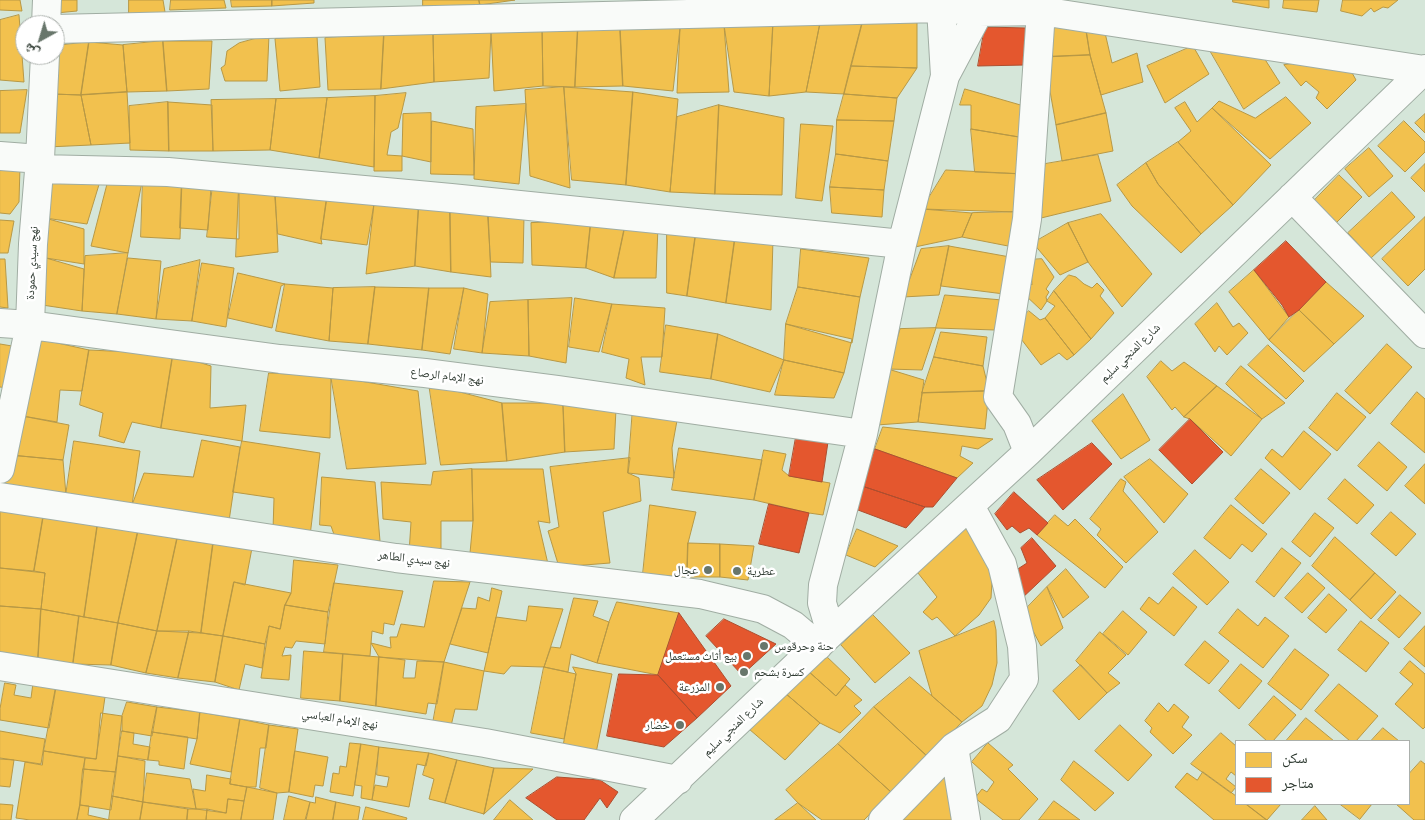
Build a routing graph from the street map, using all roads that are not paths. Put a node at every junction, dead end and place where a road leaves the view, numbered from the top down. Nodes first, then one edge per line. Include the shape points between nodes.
1 (47, 0) edge
2 (942, 4) edge
3 (982, 6) edge
4 (1041, 11) junction
5 (46, 15) edge
6 (65, 29) edge
7 (45, 65) edge
8 (1424, 69) edge
9 (945, 76) junction
10 (0, 156) edge
11 (40, 164) junction
12 (1292, 197) junction
13 (902, 244) junction
14 (0, 323) edge
15 (30, 325) junction
16 (1425, 334) edge
17 (863, 434) junction
18 (1028, 452) junction
19 (0, 469) edge
20 (0, 497) edge
21 (970, 506) junction
22 (824, 639) junction
23 (0, 666) edge
24 (954, 747) junction
25 (678, 780) junction
26 (634, 820) edge
27 (883, 820) edge
28 (966, 820) edge

1 - 5 street
2 - 3 street
2 - 6 street
2 - 9 street
3 - 4 street
3 - 9 street
4 - 8 street
4 - 18 street via 1027,219 998,397 1016,424
7 - 11 street, نهج سيدي حمودة
8 - 12 street, شارع المنجي سليم
9 - 13 street
10 - 11 street
11 - 13 street via 168,172 451,198
11 - 15 street, نهج سيدي حمودة
12 - 16 street
12 - 18 street, شارع المنجي سليم
13 - 17 street
14 - 15 street, نهج الإمام الرصاع
15 - 17 street, نهج الإمام الرصاع via 280,358 547,388
15 - 19 street, نهج سيدي حمودة
17 - 22 street via 823,585
18 - 21 street, شارع المنجي سليم
20 - 22 street, نهج سيدي الطاهر via 396,558 700,594 764,609
21 - 22 street, شارع المنجي سليم
21 - 24 street via 1002,564 1022,646 1024,679 998,719
22 - 25 street, شارع المنجي سليم
23 - 25 street, نهج الإمام العباسي via 485,743
24 - 27 street
24 - 28 street
25 - 26 street, شارع المنجي سليم

